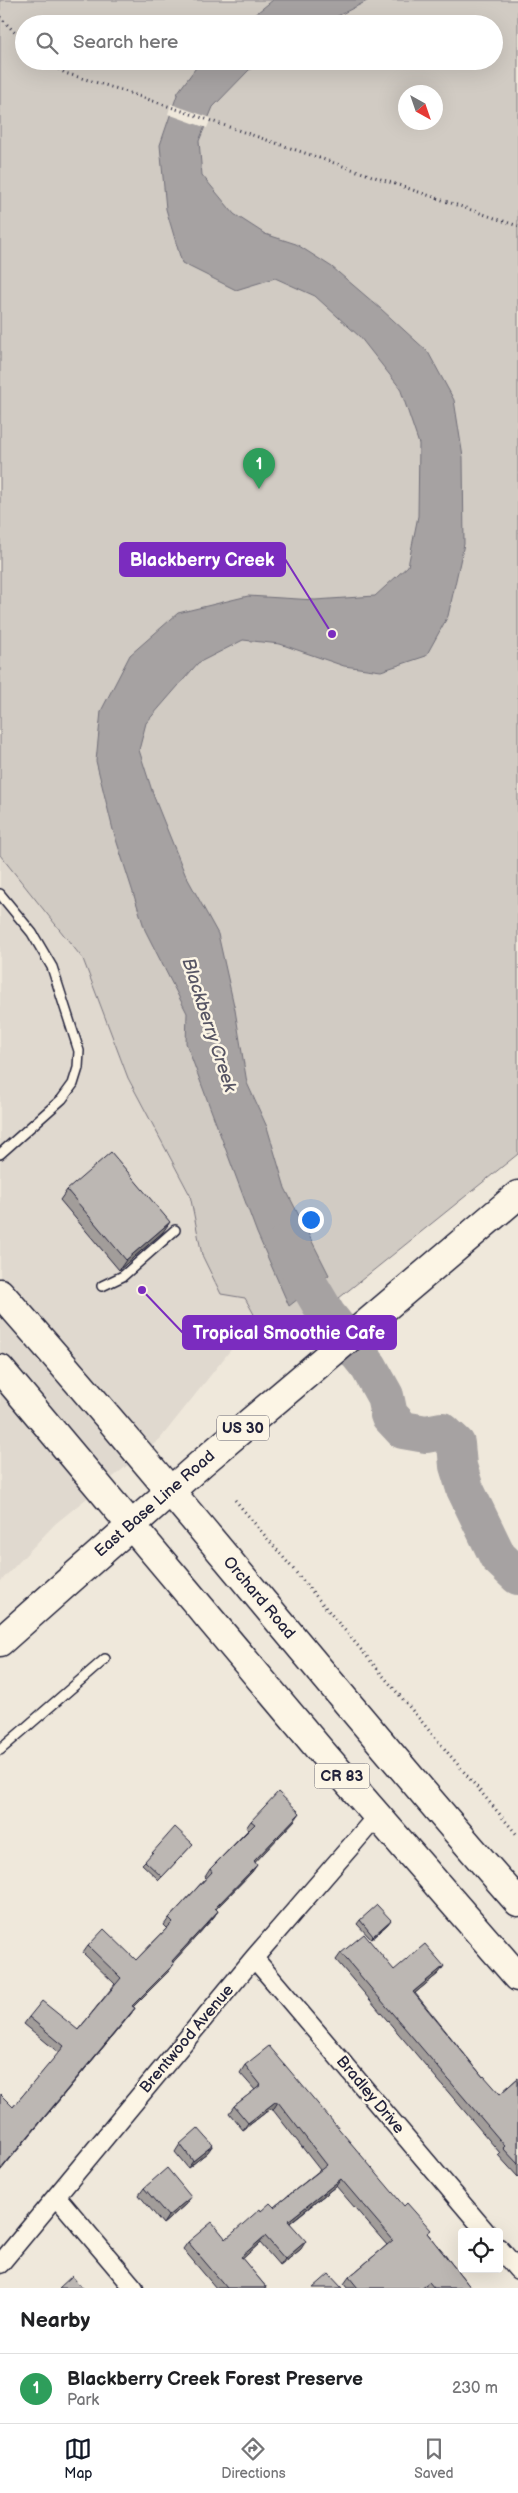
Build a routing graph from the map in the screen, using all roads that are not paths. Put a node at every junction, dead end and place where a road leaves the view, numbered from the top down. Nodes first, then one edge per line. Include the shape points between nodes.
1 (0, 894) edge
2 (0, 1154) edge
3 (518, 1195) edge
4 (176, 1230) dead end
5 (102, 1286) dead end
6 (0, 1293) edge
7 (0, 1369) edge
8 (170, 1491) junction
9 (131, 1525) junction
10 (0, 1642) edge
11 (105, 1659) dead end
12 (0, 1750) edge
13 (377, 1816) junction
14 (518, 1902) edge
15 (254, 1958) junction
16 (518, 1977) edge
17 (57, 2197) junction
18 (483, 2228) edge
19 (503, 2253) edge
20 (0, 2264) edge
21 (518, 2270) edge
22 (134, 2288) edge

1 - 2 lane via 32,933 52,967 79,1051 73,1084 62,1099
3 - 8 main road, East Base Line Road / US 30
4 - 5 lane via 123,1276
6 - 8 main road, Orchard Road
7 - 9 main road
8 - 9 main road, East Base Line Road / US 30
8 - 14 main road, Orchard Road / CR 83 via 410,1779
9 - 10 main road, East Base Line Road / US 30
9 - 13 main road, CR 83
11 - 12 lane
13 - 15 street, Brentwood Avenue
13 - 16 main road, CR 83
15 - 17 street, Brentwood Avenue
15 - 18 street, Bradley Drive
17 - 20 street, Brentwood Avenue
17 - 22 street
19 - 21 street

